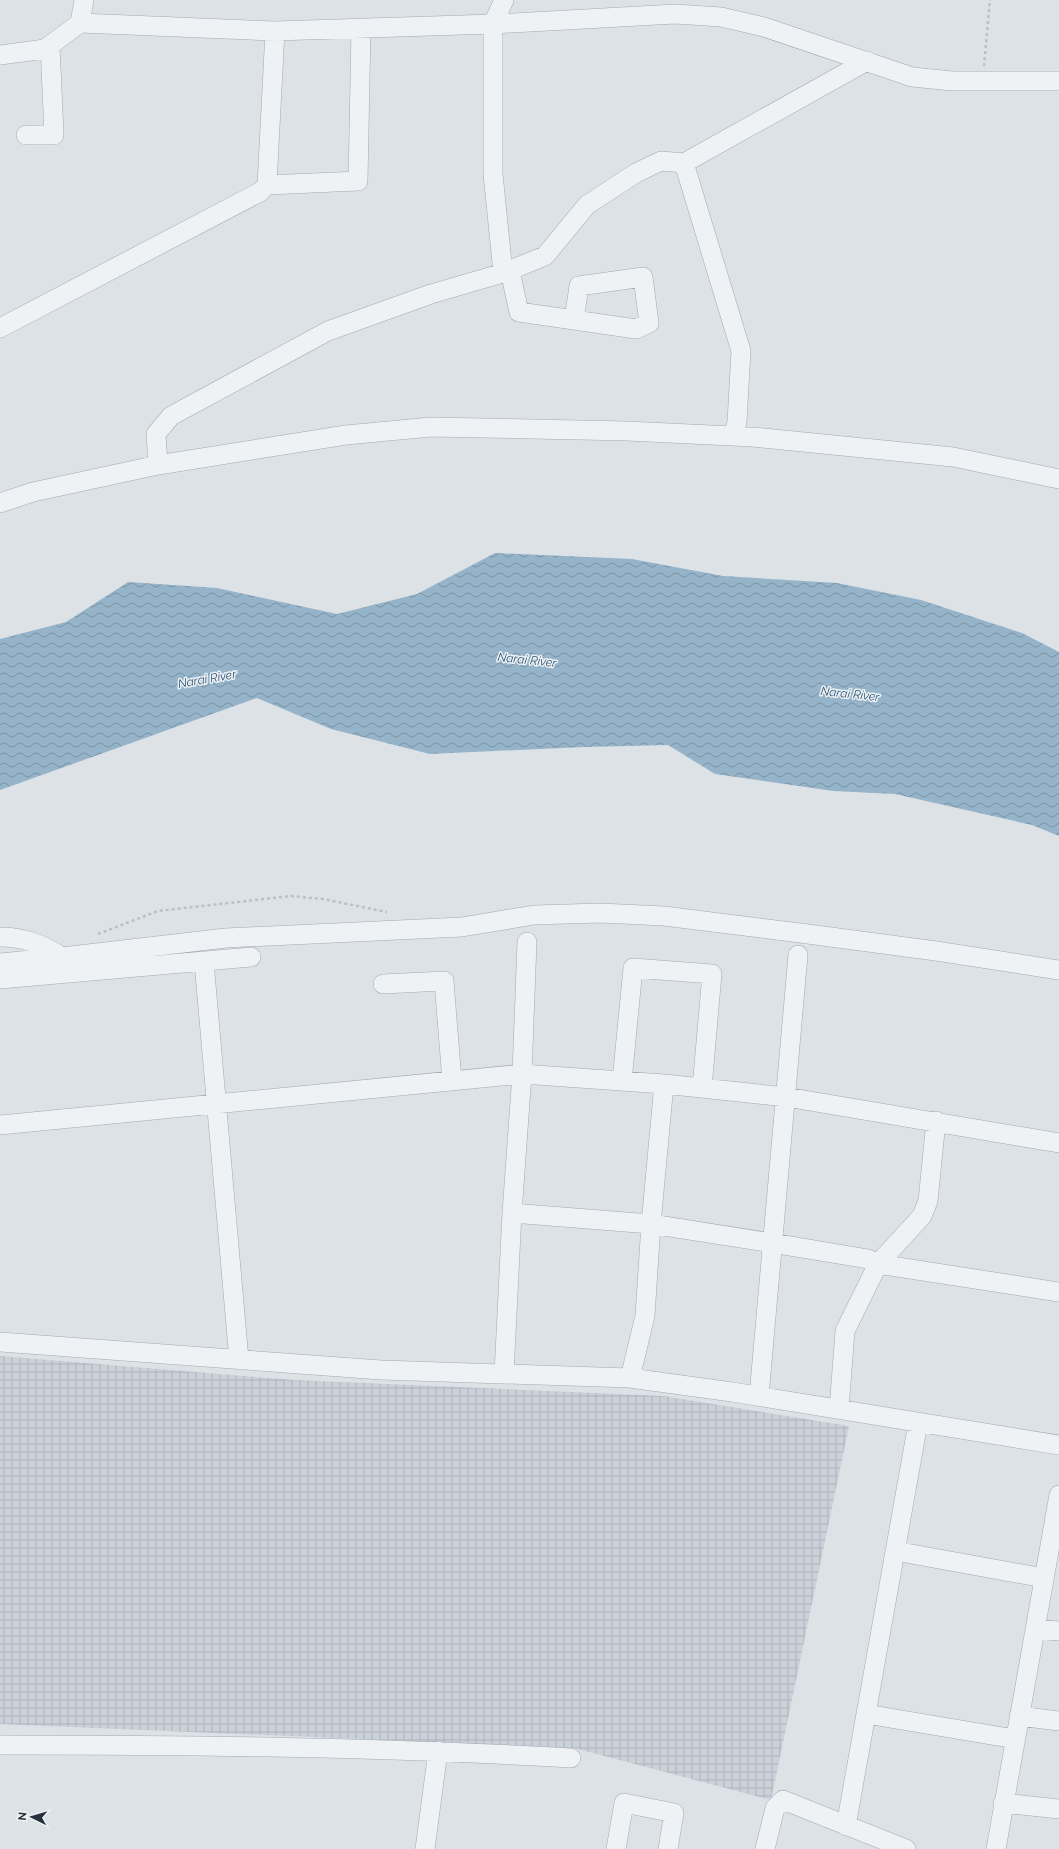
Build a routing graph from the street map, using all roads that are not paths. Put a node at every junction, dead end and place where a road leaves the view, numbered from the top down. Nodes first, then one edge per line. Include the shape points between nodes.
1 (84, 0) edge
2 (504, 0) edge
3 (80, 23) junction
4 (494, 24) junction
5 (361, 29) junction
6 (275, 31) junction
7 (50, 45) junction
8 (0, 55) edge
9 (867, 61) junction
10 (1059, 81) edge
11 (26, 135) dead end
12 (684, 164) junction
13 (267, 185) junction
14 (507, 272) junction
15 (574, 320) dead end
16 (0, 328) edge
17 (733, 436) junction
18 (158, 465) junction
19 (1059, 480) edge
20 (0, 503) edge
21 (0, 937) edge
22 (527, 942) dead end
23 (798, 955) dead end
24 (62, 957) junction
25 (251, 957) dead end
26 (204, 962) junction
27 (0, 963) edge
28 (1059, 970) edge
29 (0, 979) edge
30 (383, 984) dead end
31 (522, 1074) junction
32 (452, 1081) junction
33 (622, 1081) junction
34 (664, 1084) junction
35 (702, 1088) junction
36 (786, 1097) junction
37 (217, 1103) junction
38 (936, 1121) junction
39 (0, 1125) edge
40 (1059, 1143) edge
41 (512, 1213) junction
42 (650, 1224) junction
43 (772, 1243) junction
44 (878, 1264) junction
45 (1059, 1292) edge
46 (0, 1342) edge
47 (239, 1360) junction
48 (504, 1374) junction
49 (630, 1378) junction
50 (759, 1396) junction
51 (839, 1409) junction
52 (918, 1423) junction
53 (1059, 1445) edge
54 (1059, 1495) edge
55 (1055, 1541) edge
56 (895, 1552) junction
57 (1044, 1578) junction
58 (1035, 1629) junction
59 (1059, 1631) edge
60 (866, 1714) junction
61 (1019, 1716) junction
62 (1059, 1720) edge
63 (1015, 1739) junction
64 (0, 1745) edge
65 (438, 1751) junction
66 (570, 1758) dead end
67 (1003, 1803) junction
68 (1059, 1809) edge
69 (846, 1826) junction
70 (424, 1849) edge
71 (616, 1849) edge
72 (668, 1849) edge
73 (765, 1849) edge
74 (906, 1849) edge
75 (996, 1849) edge

1 - 3 street
2 - 4 street
3 - 6 street
3 - 7 street
4 - 5 street
4 - 9 street via 675,14 721,17 764,27
4 - 14 street via 493,174
5 - 6 street
5 - 13 street via 358,181
6 - 13 street
7 - 8 street via 45,49
7 - 11 street via 54,135
9 - 10 street via 912,77 952,82
9 - 12 street
12 - 14 street via 661,162 636,173 587,205 545,256
12 - 17 street via 741,351 737,422
13 - 16 street via 260,192
14 - 15 street via 518,312
14 - 18 street via 431,294 328,331 171,416 156,434
17 - 18 street via 432,427 346,436
17 - 19 street via 953,457
18 - 20 street via 40,490
21 - 24 street via 33,941
22 - 31 street
23 - 36 street
24 - 27 street
24 - 28 street via 226,938 462,927 534,915 600,914 664,916 936,951
25 - 26 street
26 - 29 street
26 - 37 street
30 - 32 street via 444,981
31 - 32 street
31 - 33 street
31 - 41 street
32 - 37 street
33 - 34 street
33 - 35 street via 633,968 712,974
34 - 35 street
34 - 42 street
35 - 36 street
36 - 38 street
36 - 43 street
37 - 39 street
37 - 47 street
38 - 40 street
38 - 44 street via 928,1201 922,1216
41 - 42 street
41 - 48 street
42 - 43 street
42 - 49 street via 645,1316
43 - 44 street via 868,1259
43 - 50 street
44 - 45 street
44 - 51 street via 845,1331
46 - 47 street
47 - 48 street via 381,1370
48 - 49 street
49 - 50 street
50 - 51 street
51 - 52 street
52 - 53 street
52 - 56 street
54 - 55 street
55 - 57 street
56 - 57 street
56 - 60 street
57 - 58 street
58 - 59 street
58 - 61 street
60 - 63 street
60 - 69 street
61 - 62 street
61 - 63 street
63 - 67 street
64 - 65 street via 167,1745
65 - 66 street
65 - 70 street
67 - 68 street
67 - 75 street
69 - 73 street via 782,1800 775,1808
69 - 74 street
71 - 72 street via 624,1803 674,1813

